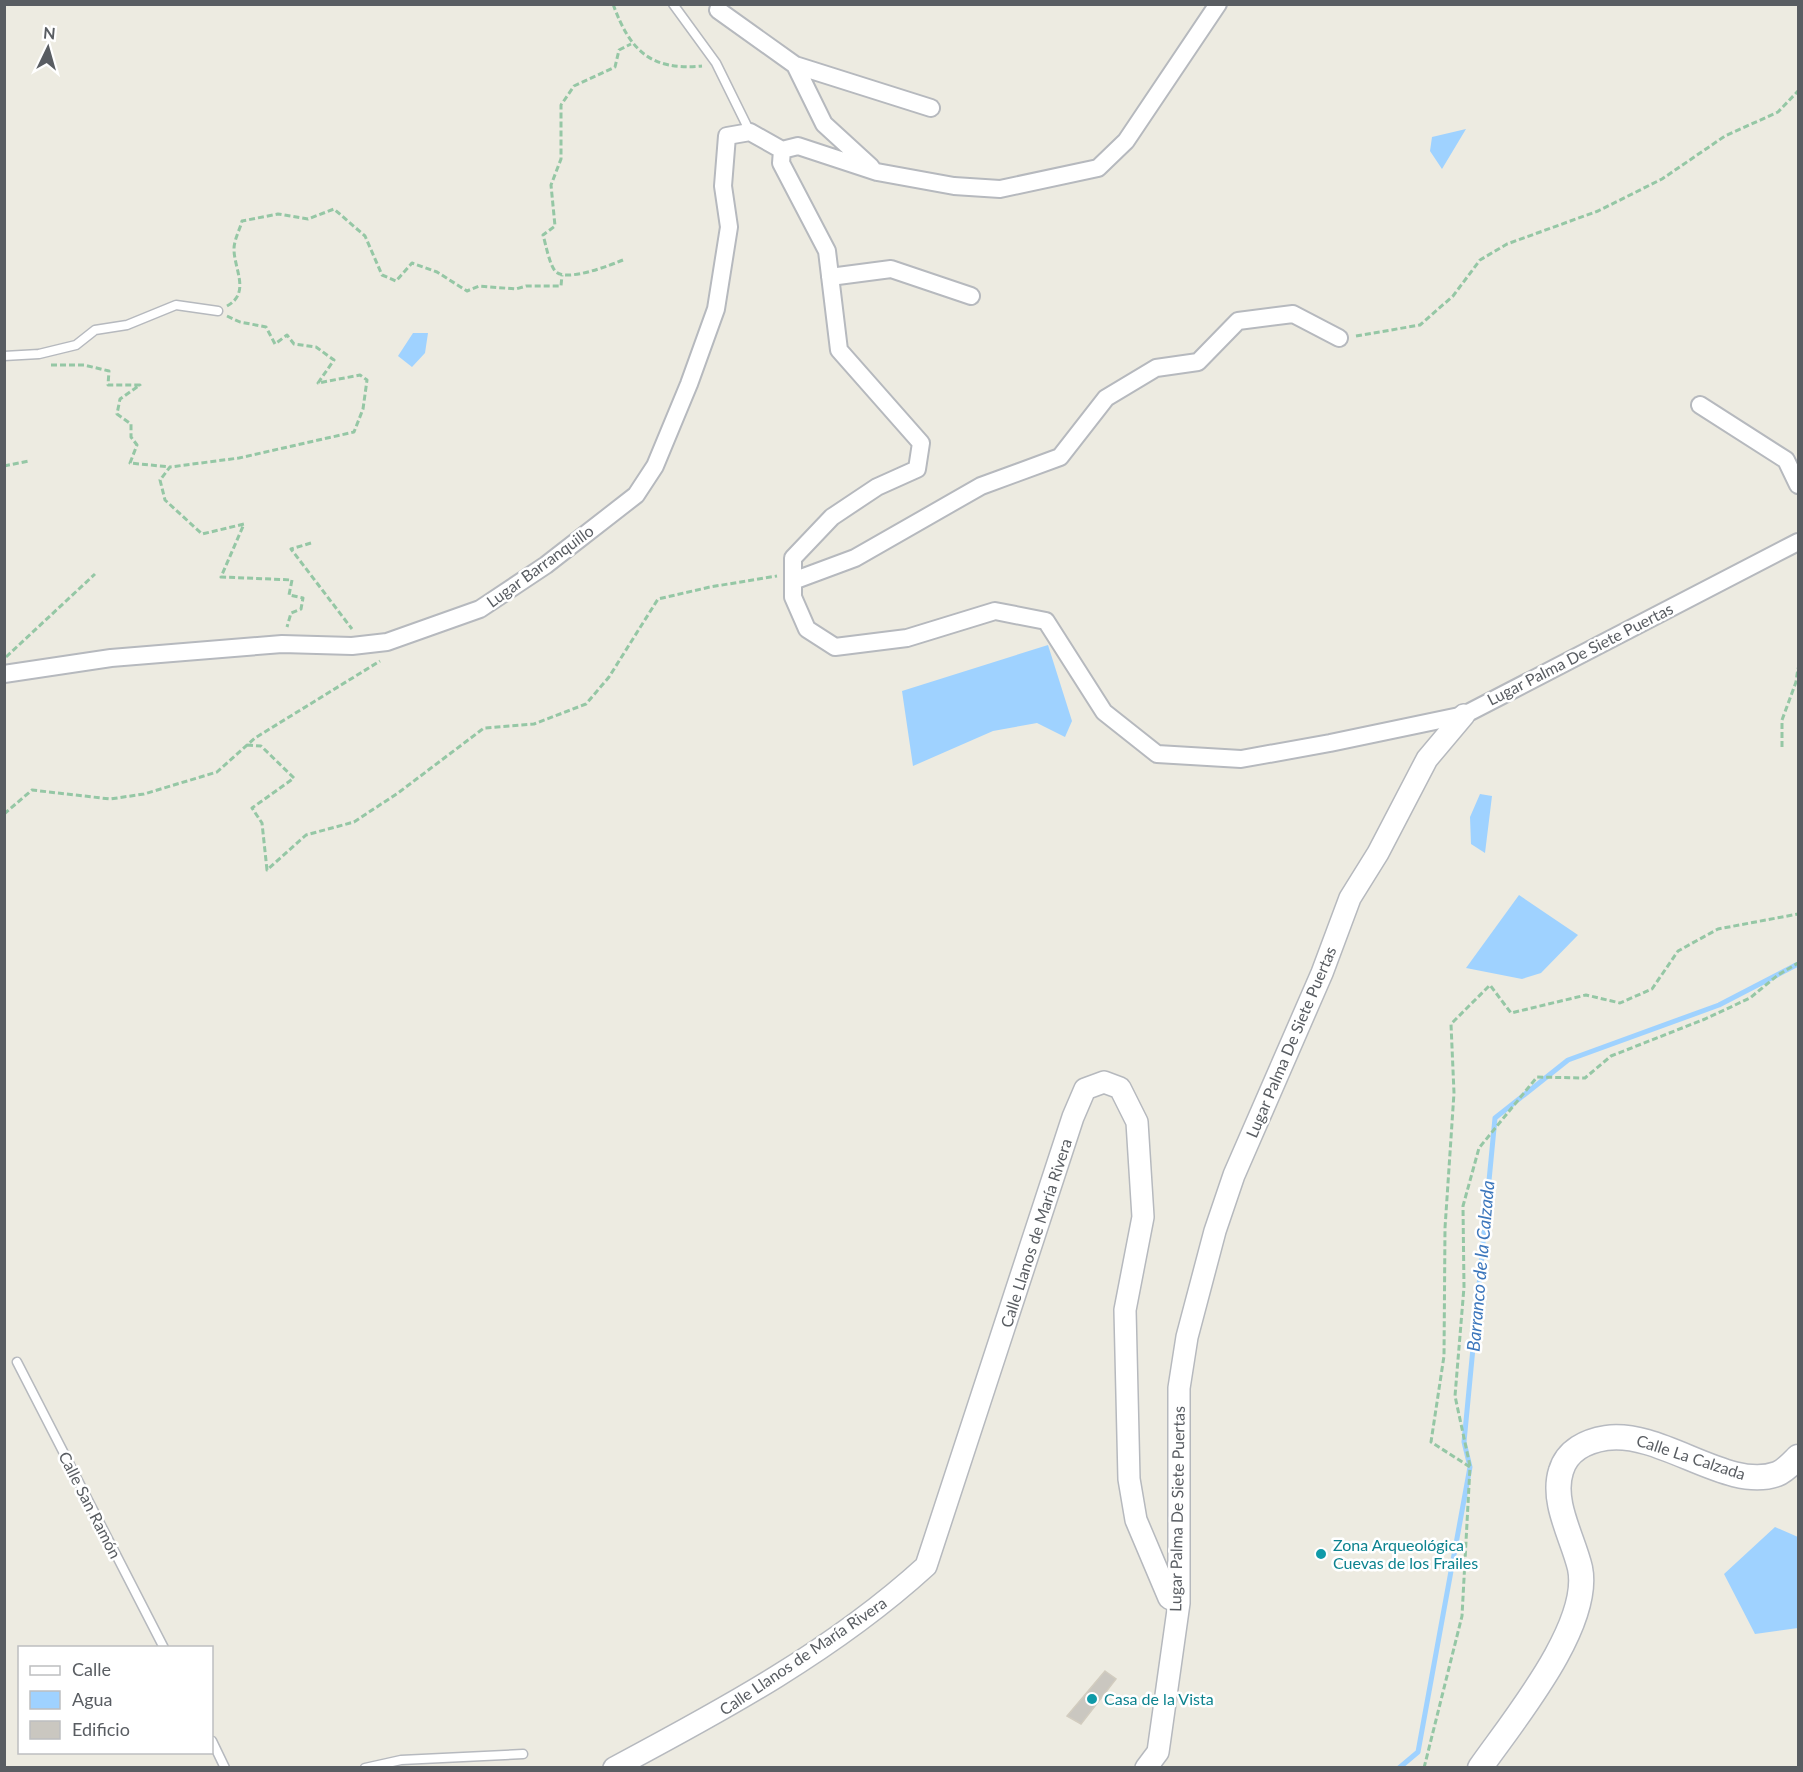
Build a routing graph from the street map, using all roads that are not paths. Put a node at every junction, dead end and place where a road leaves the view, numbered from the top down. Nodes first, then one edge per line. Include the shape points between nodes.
1 (673, 4) edge
2 (1218, 4) edge
3 (718, 10) dead end
4 (795, 65) junction
5 (931, 108) dead end
6 (750, 132) junction
7 (782, 150) junction
8 (877, 172) junction
9 (830, 277) junction
10 (971, 296) dead end
11 (218, 311) road end
12 (1339, 339) road end
13 (4, 356) edge
14 (1700, 405) dead end
15 (1798, 484) edge
16 (1798, 542) edge
17 (793, 577) junction
18 (4, 674) edge
19 (1464, 715) junction
20 (17, 1362) dead end
21 (1798, 1457) edge
22 (1179, 1603) junction
23 (163, 1646) edge
24 (213, 1743) edge
25 (522, 1754) dead end
26 (225, 1767) edge
27 (365, 1767) edge
28 (614, 1767) edge
29 (1146, 1767) edge
30 (1480, 1767) edge

1 - 6 lane via 716,63
2 - 8 street via 1126,141 1098,168 1000,189 954,186
3 - 4 street
4 - 5 street
4 - 8 street via 824,124
6 - 7 street
6 - 18 street, Lugar Barranquillo via 727,136 723,186 729,227 716,309 655,466 636,495 546,566 480,609 387,642 352,646 282,644 111,658
7 - 8 street via 798,146
7 - 9 street via 781,163 827,251
9 - 10 street via 891,269
9 - 17 street via 839,350 921,443 917,469 877,487 832,517 793,558
11 - 13 lane via 176,305 127,325 95,330 76,345 39,354
12 - 17 street via 1293,314 1238,321 1198,362 1156,368 1106,398 1060,457 981,486 855,558
14 - 15 street via 1786,460
16 - 19 street, Lugar Palma De Siete Puertas
17 - 19 street via 793,597 807,628 835,647 907,638 995,611 1046,621 1104,712 1157,754 1241,759
19 - 22 street, Lugar Palma De Siete Puertas via 1427,759 1350,898 1322,973 1234,1175 1215,1231 1187,1337 1179,1388
20 - 23 lane, Calle San Ramón
21 - 30 main road, Calle La Calzada via 1778,1473 1745,1477 1644,1440 1622,1436 1594,1440 1576,1448 1561,1470 1559,1496 1580,1570 1581,1596 1571,1628 1533,1694
22 - 28 street, Calle Llanos de María Rivera via 1168,1598 1136,1520 1129,1479 1125,1310 1143,1217 1137,1122 1120,1088 1104,1082 1085,1089 1073,1117 926,1566 836,1638 724,1709
22 - 29 street, Lugar Palma De Siete Puertas via 1158,1752
24 - 26 lane
25 - 27 lane via 401,1760

